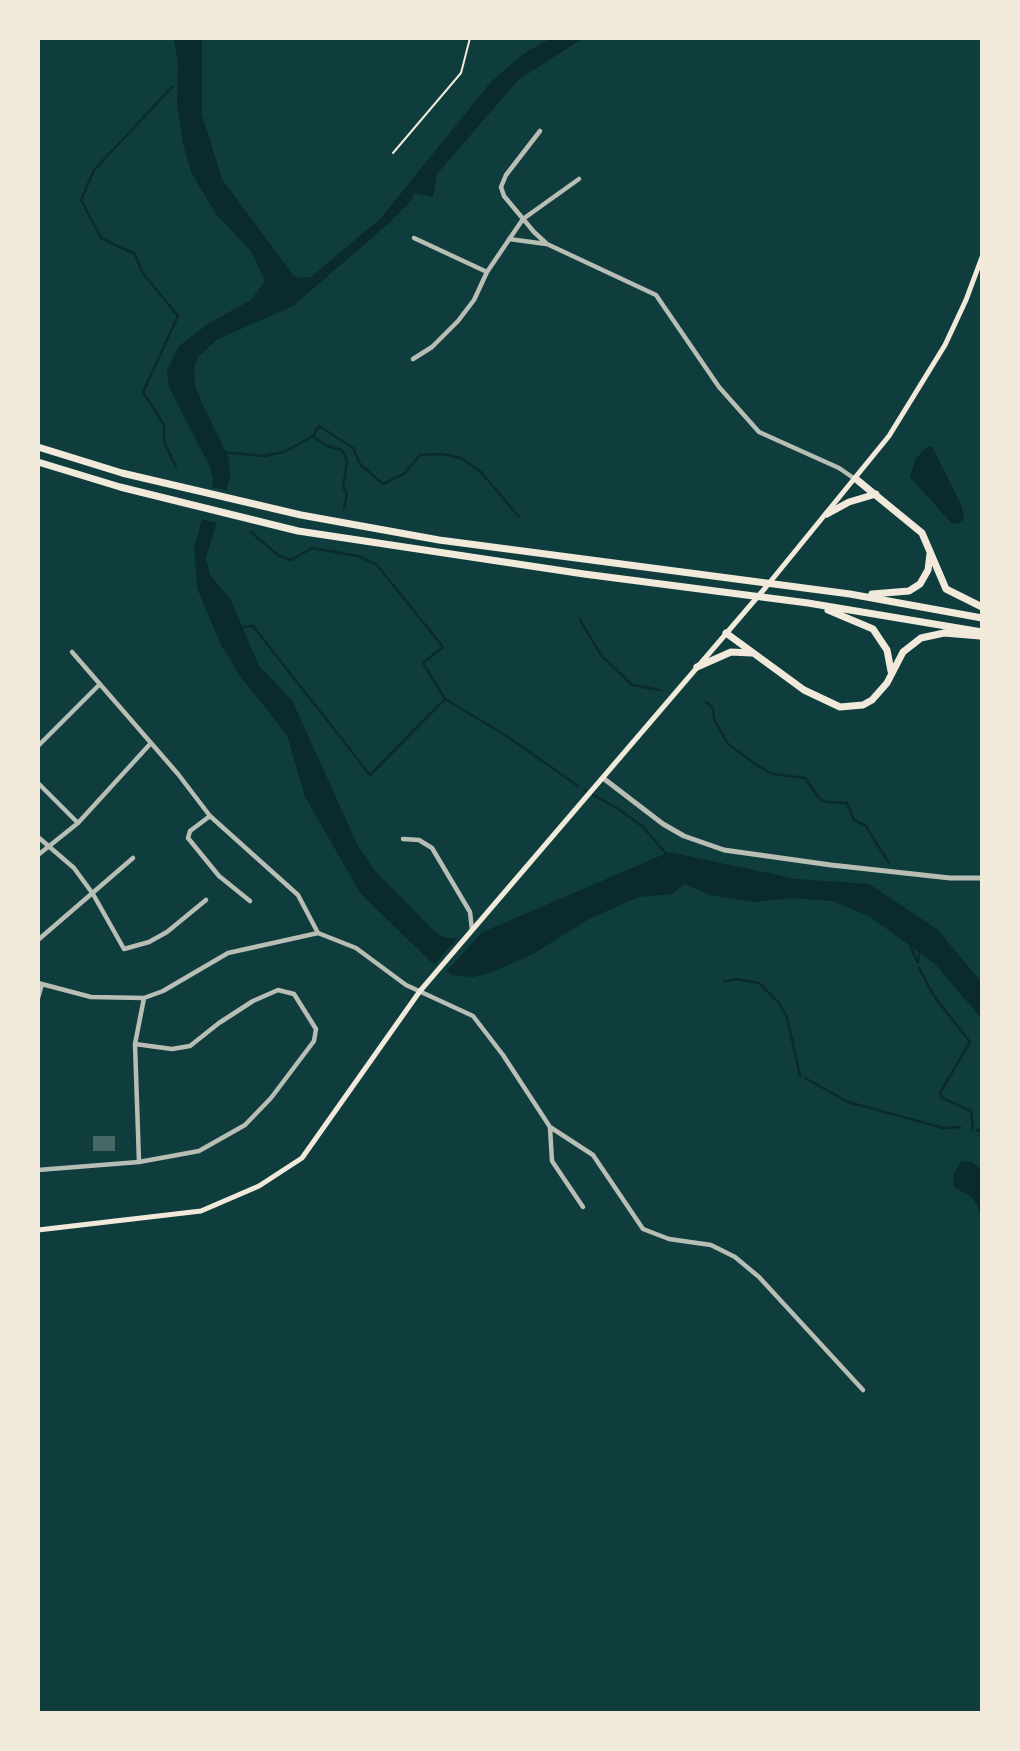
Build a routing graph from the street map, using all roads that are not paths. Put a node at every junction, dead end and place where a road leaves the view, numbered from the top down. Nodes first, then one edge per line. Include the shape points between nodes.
1 (540, 131) dead end
2 (579, 179) dead end
3 (523, 219) junction
4 (414, 238) dead end
5 (509, 239) junction
6 (547, 244) junction
7 (982, 257) edge
8 (487, 272) junction
9 (413, 359) dead end
10 (38, 447) edge
11 (38, 462) edge
12 (856, 479) junction
13 (876, 495) junction
14 (828, 514) junction
15 (929, 547) junction
16 (850, 594) junction
17 (808, 603) junction
18 (982, 607) edge
19 (982, 618) edge
20 (726, 633) junction
21 (982, 634) edge
22 (72, 652) dead end
23 (752, 653) junction
24 (697, 667) junction
25 (891, 671) junction
26 (98, 686) junction
27 (151, 743) junction
28 (38, 746) edge
29 (603, 778) junction
30 (38, 783) edge
31 (210, 816) junction
32 (78, 823) junction
33 (38, 837) edge
34 (403, 839) dead end
35 (50, 848) junction
36 (38, 855) edge
37 (133, 858) dead end
38 (982, 878) edge
39 (93, 894) junction
40 (206, 900) dead end
41 (250, 901) dead end
42 (472, 930) junction
43 (318, 933) junction
44 (38, 940) edge
45 (40, 984) edge
46 (421, 991) junction
47 (38, 998) edge
48 (144, 998) junction
49 (135, 1044) junction
50 (550, 1127) junction
51 (138, 1162) junction
52 (38, 1170) edge
53 (583, 1207) dead end
54 (38, 1230) edge
55 (863, 1390) dead end

1 - 3 street via 501,187
2 - 3 street
3 - 5 street
3 - 6 street
4 - 8 street
5 - 6 street
5 - 8 street
6 - 12 street via 656,295 719,387 759,432
7 - 12 main road via 945,345 917,395
8 - 9 street via 458,321
10 - 16 highway via 122,473 301,515 439,540
11 - 17 highway via 298,531
12 - 13 highway
12 - 14 main road
13 - 14 highway
13 - 15 highway via 914,524
14 - 20 main road
15 - 16 highway via 928,570 909,591
15 - 18 highway via 946,589
16 - 19 highway
17 - 21 highway
17 - 25 highway via 873,629 887,650
20 - 23 highway
20 - 24 main road
21 - 25 highway via 921,638 903,652
22 - 26 street
23 - 24 highway via 731,652
23 - 25 highway via 804,690 840,707 872,700
24 - 29 main road
26 - 27 street
26 - 28 street
27 - 31 street
27 - 32 street
29 - 38 street via 684,836 724,850 831,866
29 - 42 main road
30 - 32 street
31 - 41 street via 190,831 188,838 219,876
31 - 43 street via 298,895
32 - 35 street
33 - 35 street
34 - 42 street via 419,840 432,848 470,912
35 - 36 street
35 - 39 street via 74,868
37 - 39 street
39 - 40 street via 124,949 167,932
39 - 44 street
42 - 46 main road
43 - 46 street via 356,948
43 - 48 street via 228,953
45 - 47 street
45 - 48 street via 91,997
46 - 50 street via 473,1016
46 - 54 main road via 302,1158 259,1186 201,1211
48 - 49 street
49 - 51 street
49 - 51 street via 172,1049 190,1046 242,1008 278,990 294,994 316,1029 314,1041 284,1082 245,1125 199,1151
50 - 53 street via 552,1161
50 - 55 street via 593,1155 643,1229 669,1240 710,1245 735,1257 759,1277
51 - 52 street

